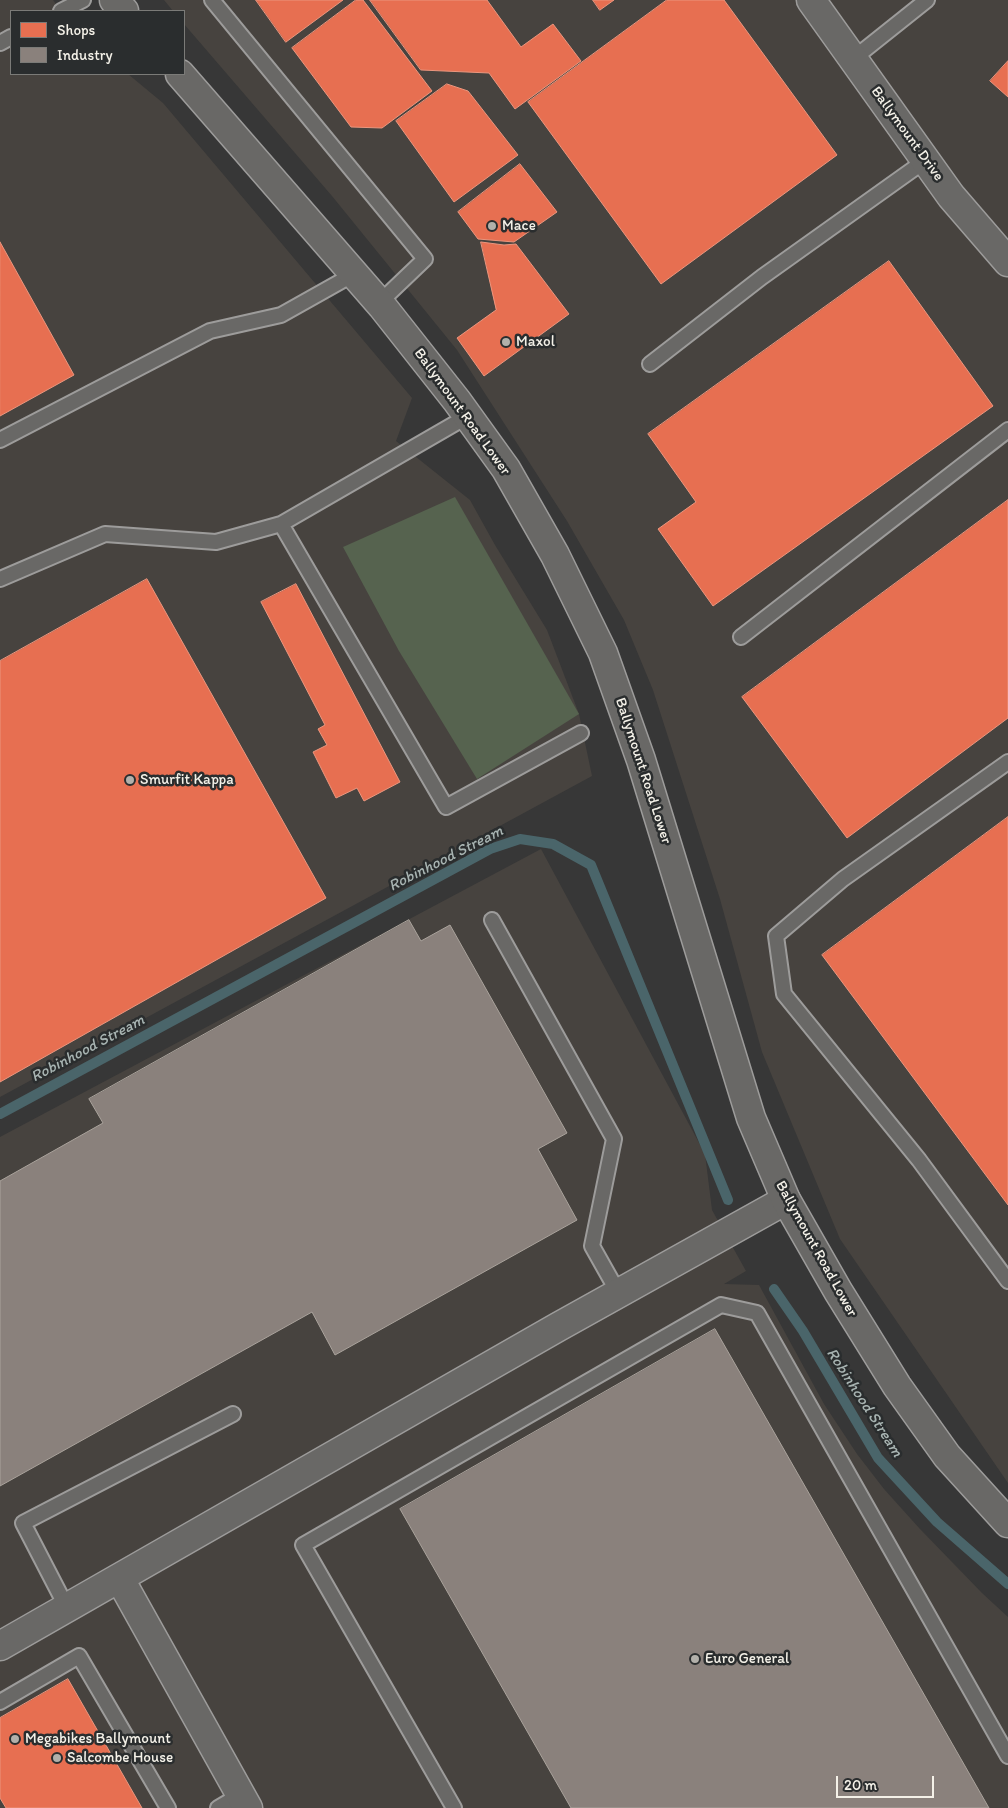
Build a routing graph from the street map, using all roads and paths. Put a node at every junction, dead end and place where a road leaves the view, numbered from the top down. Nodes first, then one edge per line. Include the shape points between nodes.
1 (83, 0) edge
2 (114, 0) edge
3 (212, 0) edge
4 (811, 0) edge
5 (927, 0) edge
6 (63, 10) edge
7 (123, 10) edge
8 (853, 59) junction
9 (181, 75) edge
10 (926, 160) junction
11 (1008, 262) edge
12 (354, 274) junction
13 (379, 303) junction
14 (650, 364) dead end
15 (468, 416) junction
16 (1008, 430) edge
17 (0, 440) edge
18 (282, 524) junction
19 (0, 579) edge
20 (741, 637) dead end
21 (581, 733) dead end
22 (1008, 762) edge
23 (492, 920) dead end
24 (786, 1200) junction
25 (1008, 1281) edge
26 (619, 1294) junction
27 (233, 1414) dead end
28 (1008, 1523) edge
29 (120, 1578) junction
30 (67, 1608) junction
31 (0, 1646) edge
32 (0, 1702) edge
33 (1008, 1756) edge
34 (235, 1804) edge
35 (168, 1808) edge
36 (454, 1808) edge

1 - 6 lane
2 - 7 street
3 - 13 lane via 425,259
4 - 8 street, Ballymount Drive
5 - 8 lane
8 - 10 street, Ballymount Drive
9 - 12 street, Ballymount Road Lower
10 - 11 street, Ballymount Drive via 951,196
10 - 14 lane via 762,277
12 - 13 street, Ballymount Road Lower
12 - 17 lane via 281,315 210,331
13 - 15 street, Ballymount Road Lower
15 - 18 lane
15 - 24 street, Ballymount Road Lower via 506,469 550,546 603,654 641,760 751,1118
16 - 20 lane
18 - 19 lane via 216,542 105,534
18 - 21 lane via 446,807
22 - 25 lane via 843,879 776,936 784,994 918,1160
23 - 26 lane via 614,1139 592,1246
24 - 26 street
24 - 28 street, Ballymount Road Lower via 897,1386 947,1456
26 - 29 street
27 - 30 lane via 23,1523
29 - 30 street
29 - 34 street
30 - 31 street
32 - 35 lane via 79,1656
33 - 36 lane via 757,1313 721,1305 303,1545

